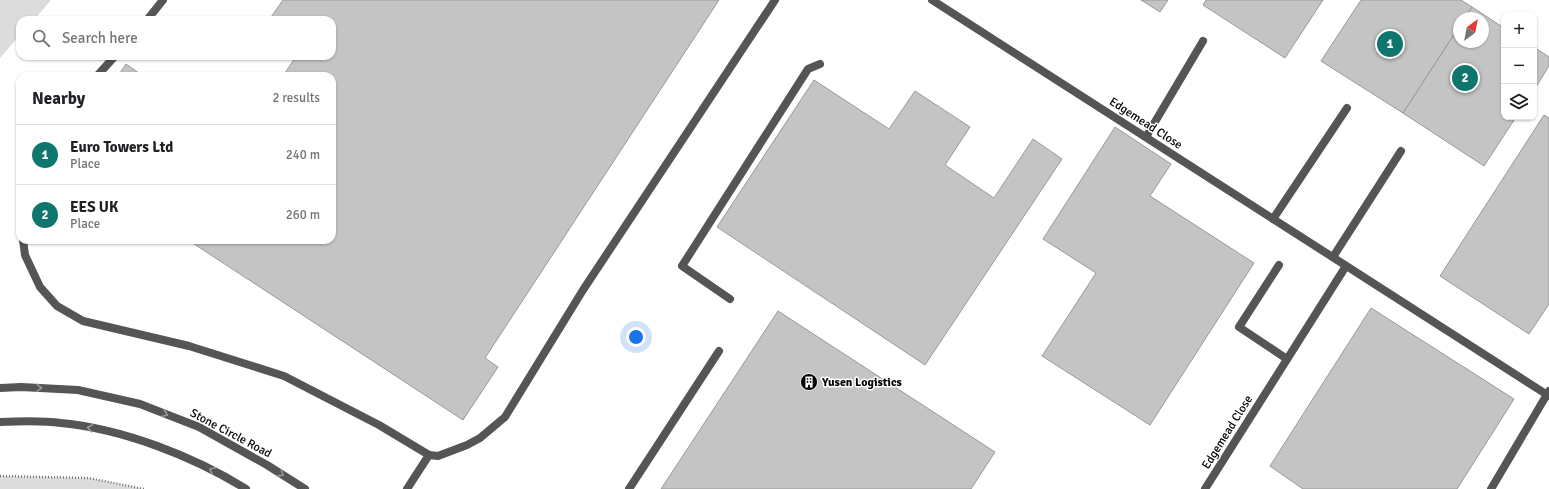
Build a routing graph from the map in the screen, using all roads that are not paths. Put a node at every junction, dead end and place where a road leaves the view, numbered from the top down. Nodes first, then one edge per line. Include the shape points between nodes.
1 (163, 0) edge
2 (775, 0) edge
3 (932, 0) edge
4 (150, 16) edge
5 (1203, 41) dead end
6 (111, 60) edge
7 (820, 64) dead end
8 (101, 72) edge
9 (1346, 108) dead end
10 (1146, 137) junction
11 (1401, 151) dead end
12 (1273, 219) junction
13 (24, 244) edge
14 (1333, 257) junction
15 (1278, 265) dead end
16 (1346, 266) junction
17 (730, 298) dead end
18 (719, 351) dead end
19 (1287, 359) junction
20 (0, 388) edge
21 (1548, 394) edge
22 (0, 422) edge
23 (429, 455) junction
24 (246, 489) edge
25 (305, 489) edge
26 (408, 489) edge
27 (629, 489) edge
28 (1205, 489) edge
29 (1491, 489) edge

1 - 4 street
2 - 23 street via 583,290 505,417 480,438 467,445 438,456
3 - 10 street, Edgemead Close
5 - 10 street
6 - 8 street
7 - 17 street via 808,69 682,266
9 - 12 street
10 - 12 street, Edgemead Close
11 - 14 street
12 - 14 street, Edgemead Close
13 - 23 street via 25,255 40,287 57,306 83,321 189,346 284,376 379,425
14 - 16 street, Edgemead Close
15 - 19 street via 1239,327
16 - 19 street, Edgemead Close
16 - 21 street, Edgemead Close
18 - 27 street
19 - 28 street, Edgemead Close
20 -> 25 street, Stone Circle Road via 78,390 140,404 199,427
21 - 29 street
24 -> 22 street via 182,456 102,430 61,422
23 - 26 street

